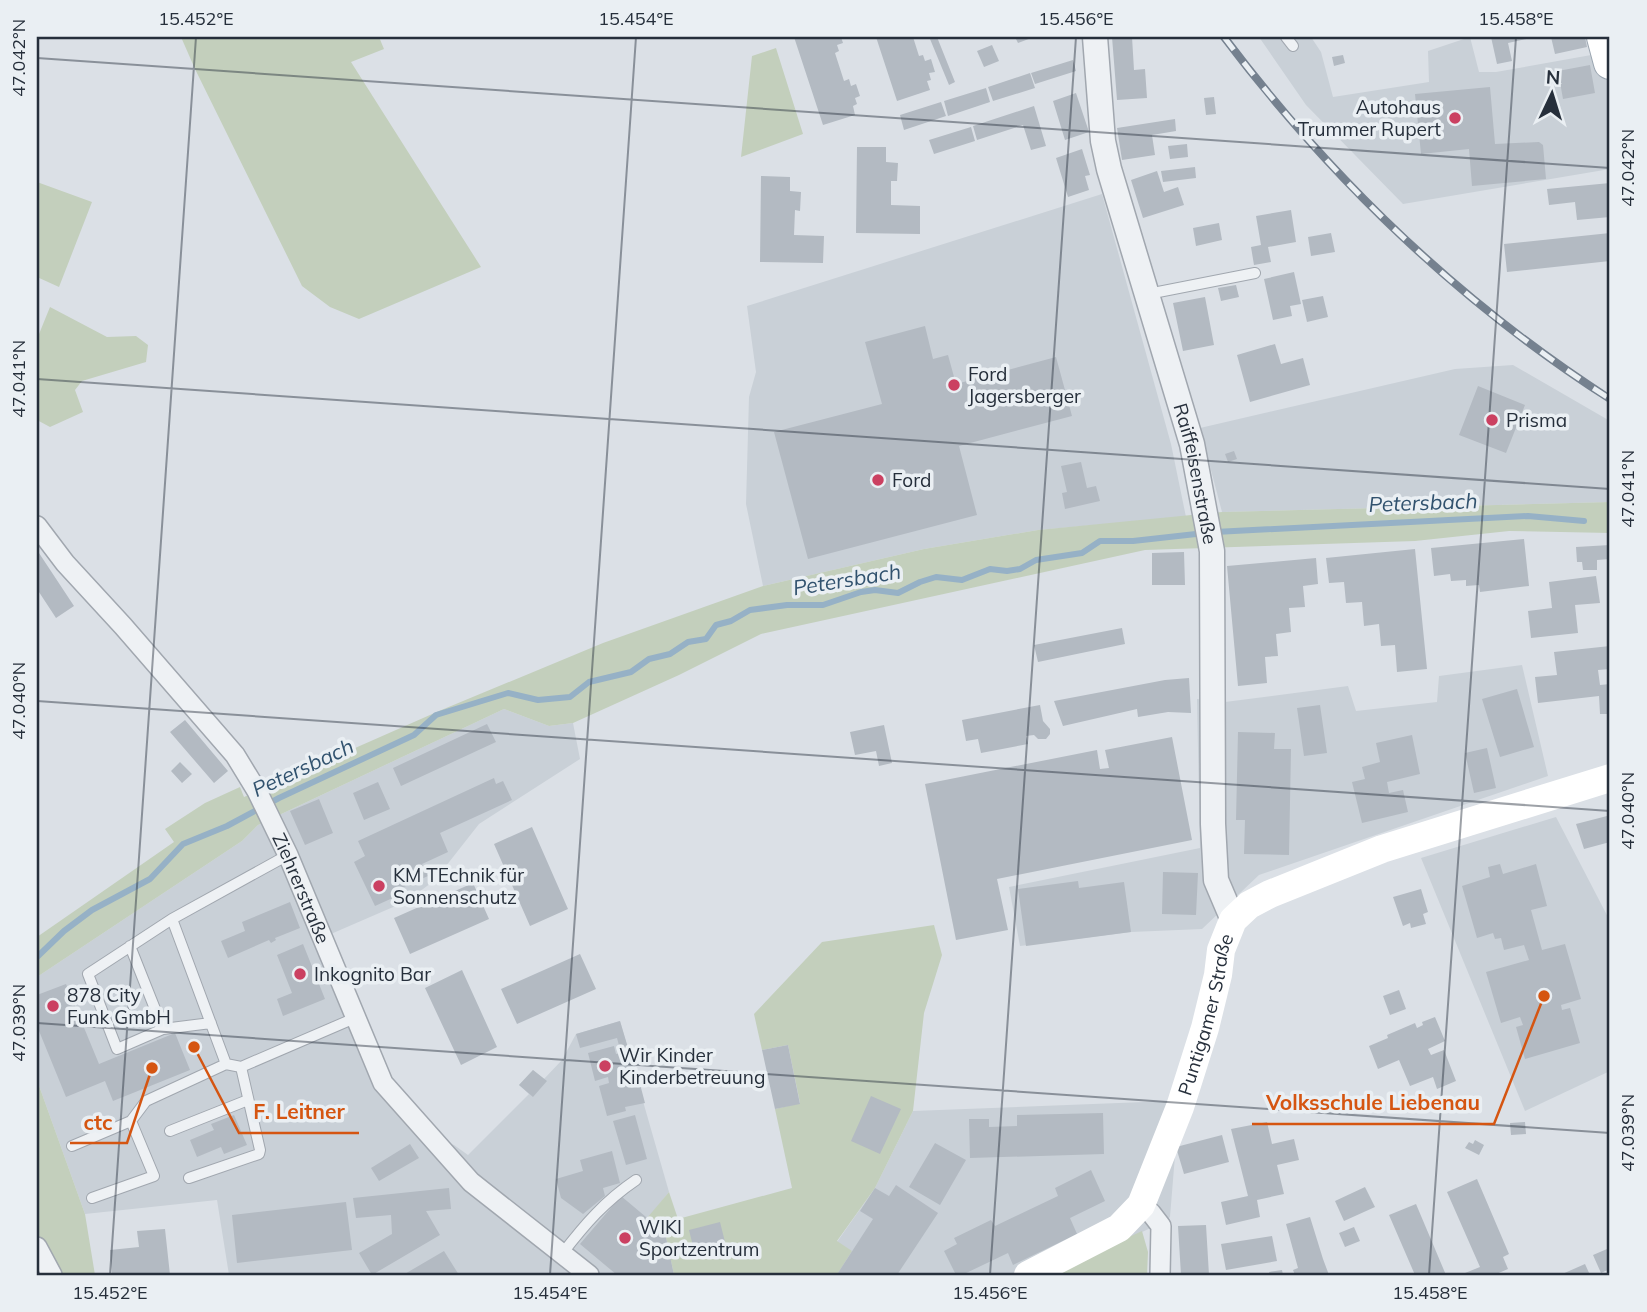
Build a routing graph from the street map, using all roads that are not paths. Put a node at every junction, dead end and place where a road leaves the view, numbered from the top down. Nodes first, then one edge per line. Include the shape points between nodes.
1 (1095, 37) edge
2 (1286, 37) edge
3 (1604, 37) edge
4 (1293, 46) dead end
5 (1610, 63) edge
6 (1255, 273) dead end
7 (1148, 294) junction
8 (37, 526) edge
9 (1610, 778) edge
10 (288, 855) junction
11 (172, 919) junction
12 (1233, 920) junction
13 (130, 946) junction
14 (355, 1018) junction
15 (211, 1023) junction
16 (163, 1029) junction
17 (226, 1064) junction
18 (241, 1067) junction
19 (248, 1100) junction
20 (131, 1121) junction
21 (170, 1132) dead end
22 (72, 1146) dead end
23 (188, 1178) dead end
24 (636, 1180) dead end
25 (92, 1198) dead end
26 (1141, 1205) junction
27 (37, 1247) edge
28 (562, 1254) junction
29 (52, 1275) edge
30 (589, 1275) edge
31 (1028, 1275) edge
32 (1160, 1275) edge

1 - 7 street, Raiffeisenstraße via 1103,141
2 - 4 lane
3 - 5 main road
6 - 7 lane
7 - 12 street, Raiffeisenstraße via 1192,444 1212,551 1216,880
8 - 10 street, Ziehrerstraße via 235,755
9 - 12 main road, Puntigamer Straße via 1382,849 1270,894
10 - 11 lane
10 - 14 street, Ziehrerstraße
11 - 13 lane
11 - 15 lane
12 - 26 main road, Puntigamer Straße via 1180,1107
13 - 16 lane
13 - 16 lane via 88,974 117,1049
14 - 18 lane
14 - 28 street, Ziehrerstraße via 383,1083 412,1118 471,1182
15 - 16 lane
15 - 17 lane
17 - 18 lane
17 - 20 lane via 146,1101
18 - 19 lane
19 - 21 lane
19 - 23 lane via 259,1154
20 - 22 lane
20 - 25 lane via 154,1176
24 - 28 lane via 613,1195
26 - 31 main road, Puntigamer Straße via 1119,1228
26 - 32 street via 1161,1227
27 - 29 street
28 - 30 street, Ziehrerstraße

